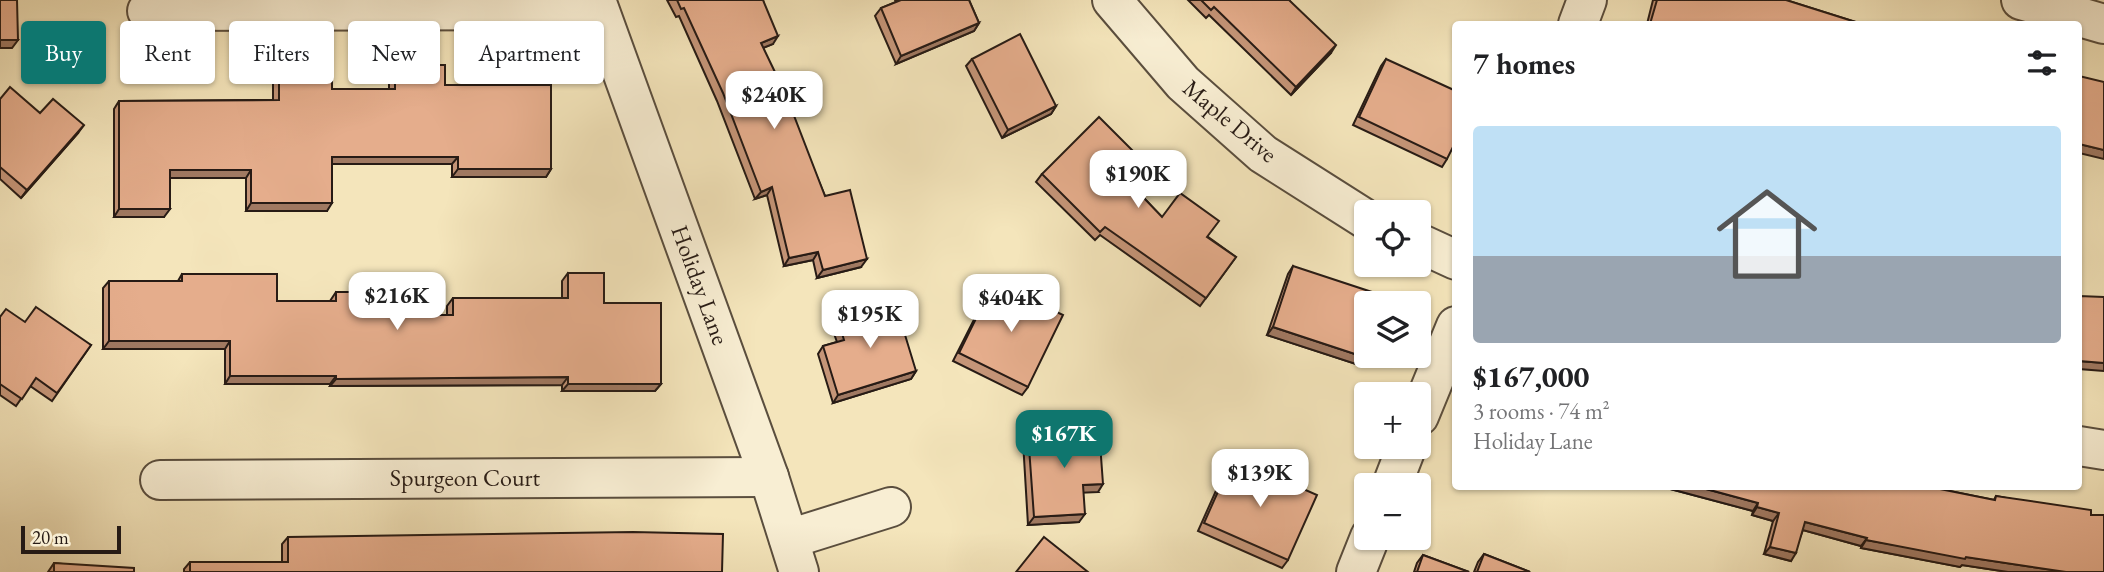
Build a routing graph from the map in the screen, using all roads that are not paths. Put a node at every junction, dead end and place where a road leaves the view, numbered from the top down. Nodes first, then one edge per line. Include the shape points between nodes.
1 (1112, 0) edge
2 (1587, 0) edge
3 (2021, 0) edge
4 (598, 5) edge
5 (147, 11) dead end
6 (1579, 21) edge
7 (2104, 24) edge
8 (1354, 211) edge
9 (1431, 249) edge
10 (1452, 258) edge
11 (1452, 336) edge
12 (1431, 387) edge
13 (2082, 446) edge
14 (2104, 450) edge
15 (769, 477) junction
16 (160, 480) dead end
17 (891, 507) dead end
18 (1365, 550) edge
19 (794, 556) edge
20 (1356, 572) edge

1 - 8 street, Maple Drive via 1183,83 1253,145
2 - 6 street
3 - 7 street
4 - 5 street
4 - 15 street, Holiday Lane
9 - 10 street
11 - 12 street
13 - 14 street
15 - 16 street, Spurgeon Court
15 - 19 street, Holiday Lane
17 - 19 street
18 - 20 street

